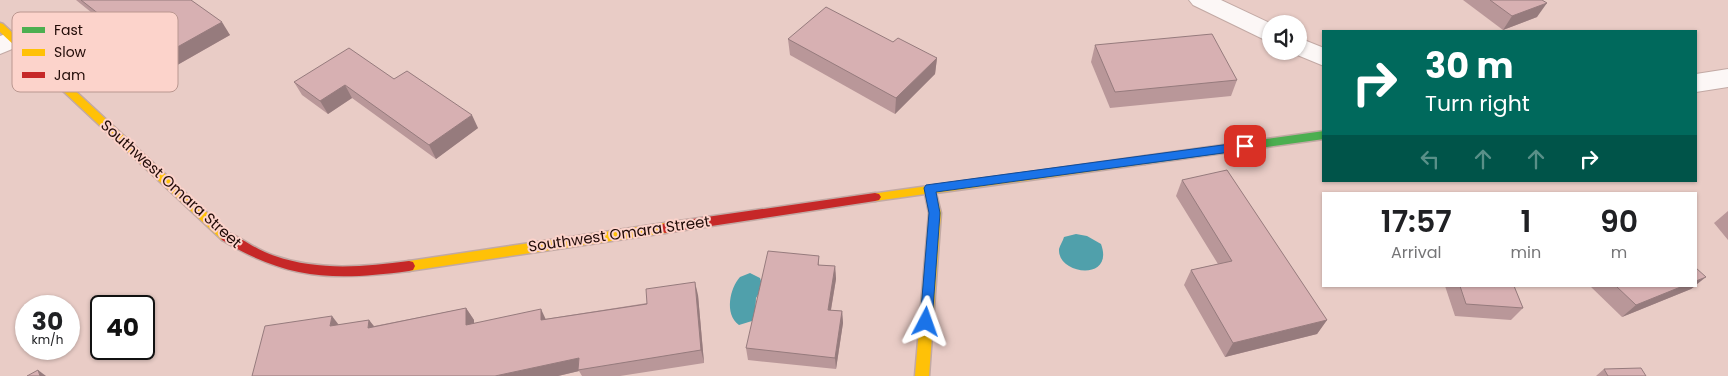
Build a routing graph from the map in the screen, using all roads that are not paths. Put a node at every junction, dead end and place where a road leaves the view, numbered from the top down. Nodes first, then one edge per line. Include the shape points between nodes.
1 (1201, 0) edge
2 (1262, 29) edge
3 (1307, 50) edge
4 (1322, 57) edge
5 (1728, 78) edge
6 (1697, 83) edge
7 (66, 92) edge
8 (1322, 135) edge
9 (930, 188) junction
10 (922, 376) edge

1 - 2 street
3 - 4 street
5 - 6 street
7 - 9 street, Southwest Omara Street via 226,237 242,249 284,267 353,272
8 - 9 street, Southwest Omara Street
9 - 10 street via 934,213

